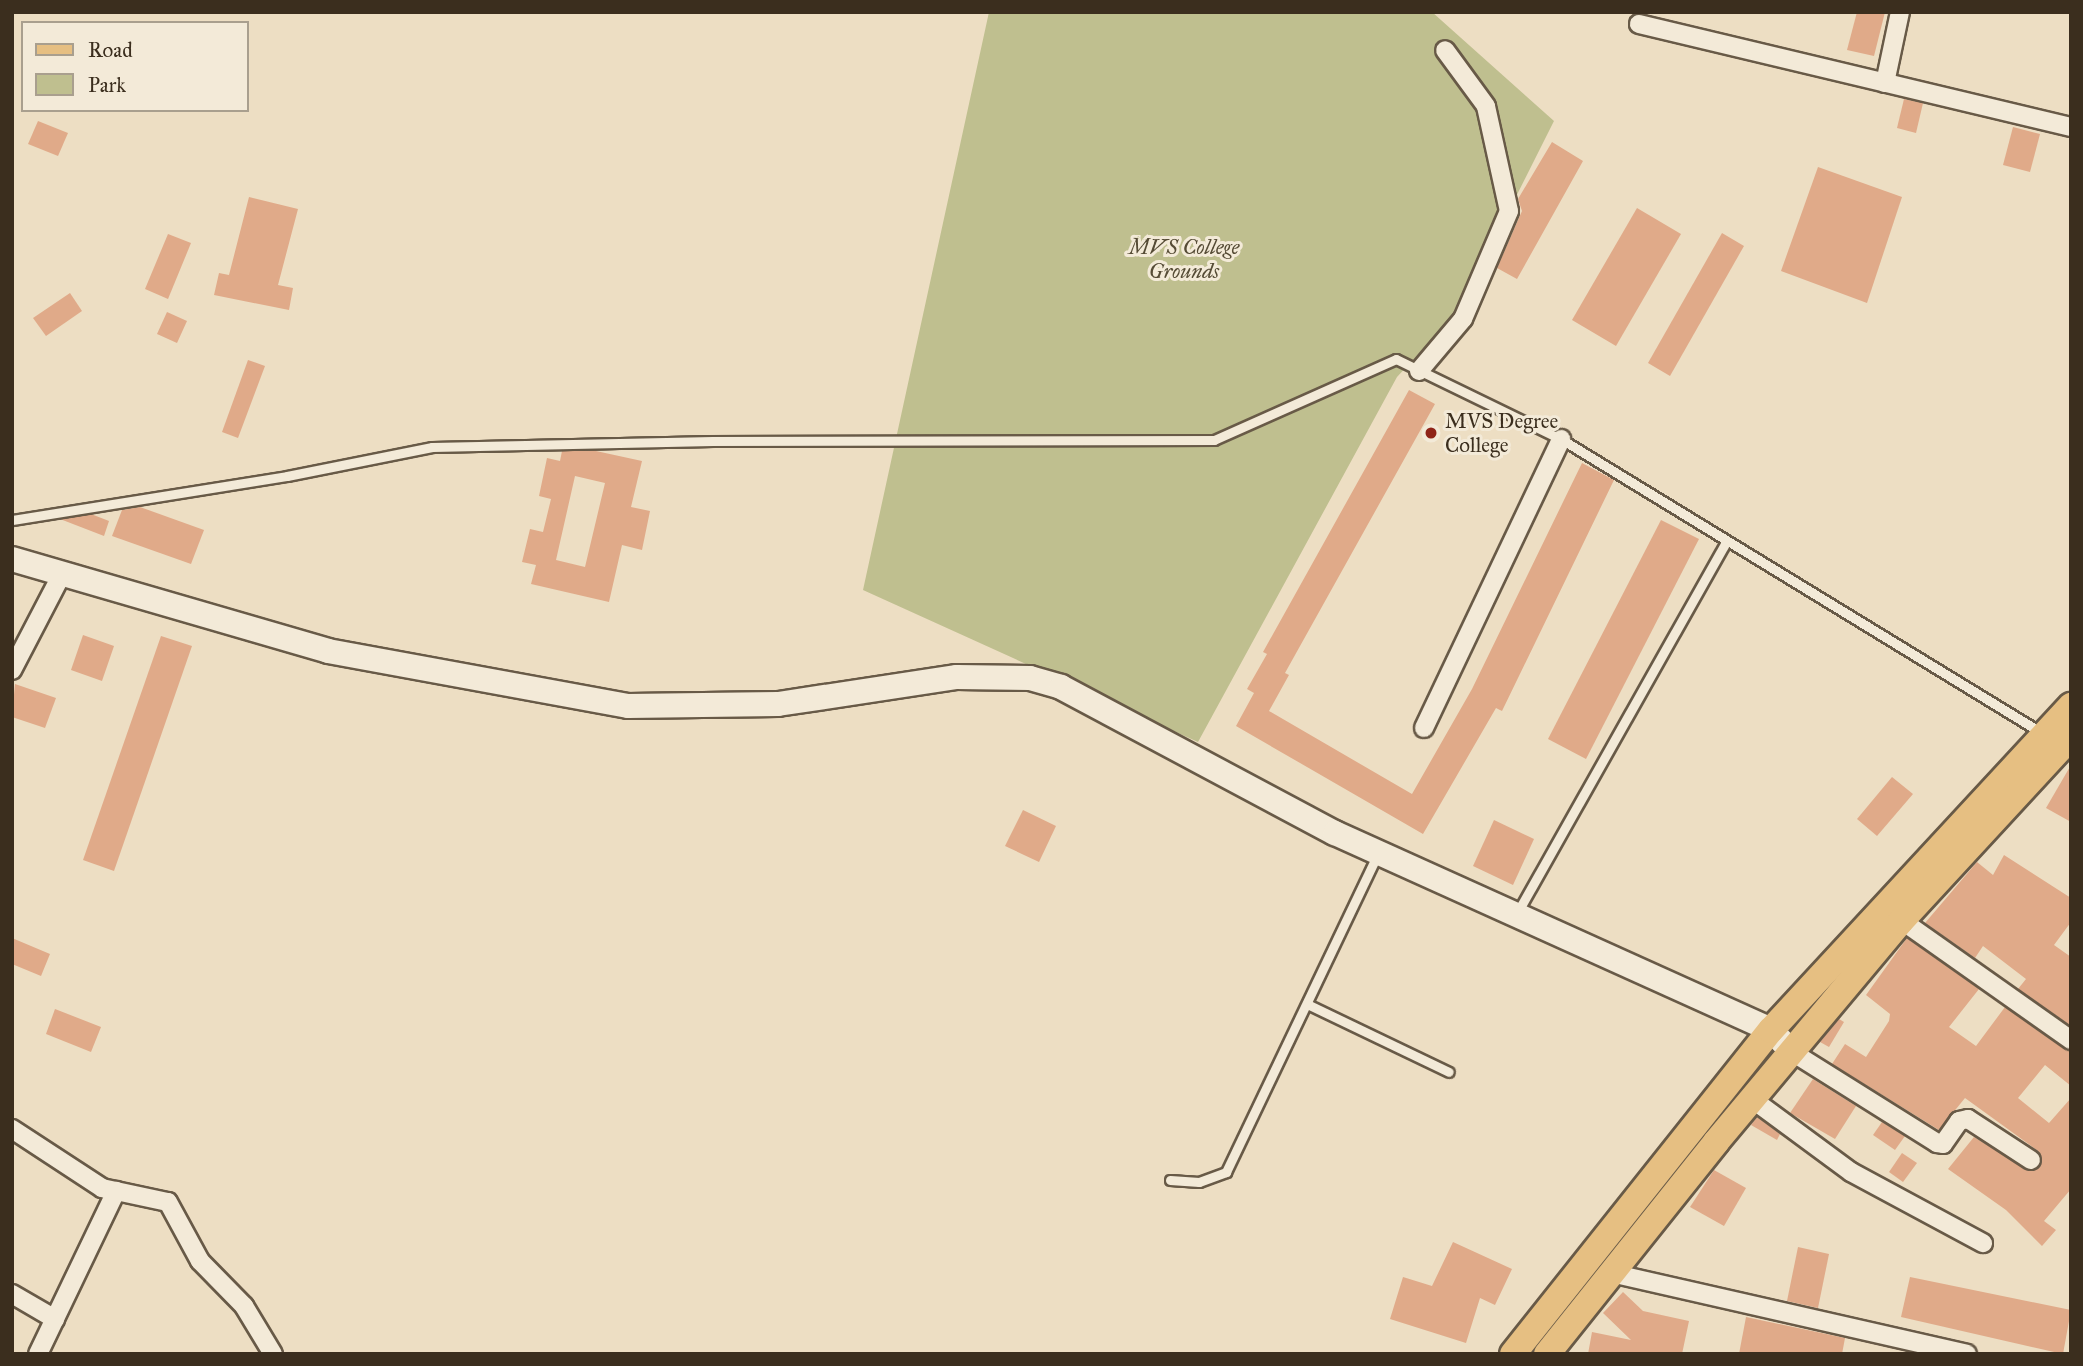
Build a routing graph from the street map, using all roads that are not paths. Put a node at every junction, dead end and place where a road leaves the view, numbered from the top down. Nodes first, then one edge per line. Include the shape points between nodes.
1 (1900, 12) edge
2 (1639, 24) dead end
3 (1445, 50) dead end
4 (1885, 83) junction
5 (2071, 127) edge
6 (1419, 371) junction
7 (1561, 439) junction
8 (12, 520) edge
9 (1727, 541) junction
10 (12, 559) edge
11 (62, 574) junction
12 (13, 669) edge
13 (2071, 706) edge
14 (1424, 728) dead end
15 (2045, 735) junction
16 (2071, 737) edge
17 (1378, 853) junction
18 (1516, 915) junction
19 (1893, 915) junction
20 (1307, 1004) junction
21 (1771, 1030) junction
22 (2071, 1040) edge
23 (1792, 1052) junction
24 (1449, 1072) dead end
25 (1752, 1099) junction
26 (12, 1129) edge
27 (2031, 1160) dead end
28 (1170, 1180) dead end
29 (116, 1191) junction
30 (1983, 1243) dead end
31 (1611, 1273) junction
32 (12, 1294) edge
33 (55, 1319) junction
34 (38, 1354) edge
35 (273, 1354) edge
36 (1513, 1354) edge
37 (1548, 1354) edge
38 (1966, 1354) edge

1 - 4 street
2 - 4 street
3 - 6 street via 1486,106 1509,211 1463,319
4 - 5 street
6 - 7 lane
6 - 8 lane via 1396,359 1214,440 432,447
7 - 9 lane
7 - 14 street
9 - 15 lane
9 - 18 lane
10 - 11 street
11 - 12 street
11 - 17 street via 328,651 628,706 778,704 957,677 1030,678 1060,687
13 - 15 main road
15 - 19 main road
16 - 19 main road
17 - 18 street
17 - 20 lane
18 - 21 street
19 - 21 main road
19 - 22 street
19 - 23 main road
20 - 24 lane
20 - 28 lane via 1226,1172 1199,1182
21 - 23 street
21 - 36 main road
23 - 25 main road
23 - 27 street via 1937,1143 1943,1143 1959,1121 1968,1119
25 - 30 street via 1851,1172
25 - 31 main road
26 - 29 street via 102,1188
29 - 33 street
29 - 35 street via 169,1202 200,1261 244,1306
31 - 37 main road
31 - 38 street
32 - 33 street
33 - 34 street

